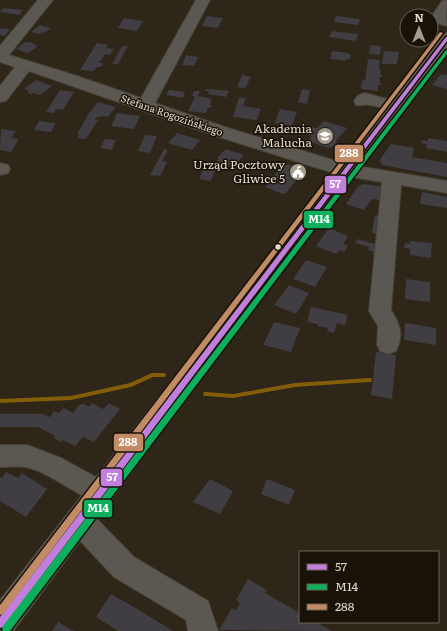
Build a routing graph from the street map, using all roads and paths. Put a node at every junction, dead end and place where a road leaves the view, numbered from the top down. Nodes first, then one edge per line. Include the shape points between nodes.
1 (46, 0) edge
2 (203, 0) edge
3 (447, 4) edge
4 (447, 22) edge
5 (447, 38) edge
6 (0, 56) edge
7 (25, 65) junction
8 (0, 97) edge
9 (362, 101) dead end
10 (144, 105) junction
11 (395, 107) junction
12 (345, 170) junction
13 (392, 177) junction
14 (447, 186) edge
15 (388, 345) dead end
16 (0, 456) edge
17 (101, 493) junction
18 (80, 521) junction
19 (0, 624) edge
20 (203, 631) edge

1 - 6 street
2 - 10 street
3 - 4 street via 437,19
5 - 11 main road
6 - 7 street, Stefana Rogozińskiego
7 - 8 street
7 - 10 street, Stefana Rogozińskiego
9 - 11 street via 365,98
10 - 12 street, Stefana Rogozińskiego via 261,145
11 - 12 main road
12 - 13 street, Stefana Rogozińskiego
12 - 17 main road
13 - 14 street, Stefana Rogozińskiego
13 - 15 street via 380,311 389,325
16 - 17 street via 27,456 52,466
17 - 18 main road
18 - 19 main road
18 - 20 street via 124,567 198,611

